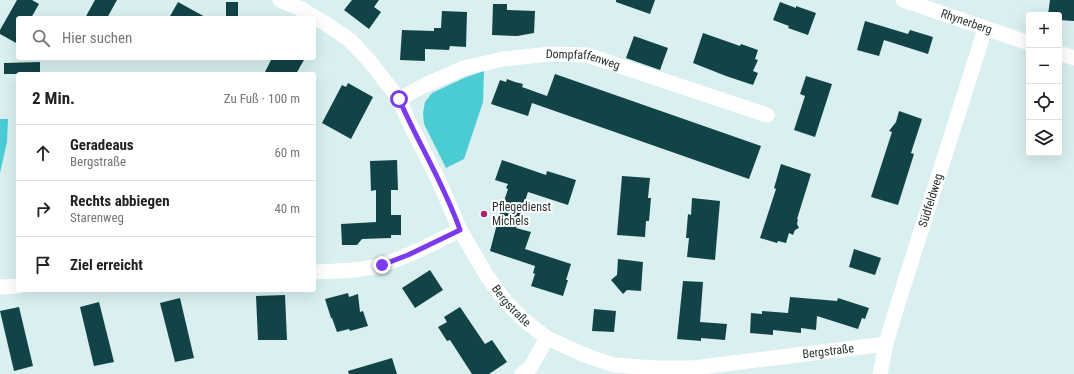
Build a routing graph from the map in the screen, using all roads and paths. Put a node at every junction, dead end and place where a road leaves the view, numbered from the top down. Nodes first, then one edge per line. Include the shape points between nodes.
1 (280, 0) edge
2 (903, 0) edge
3 (312, 16) edge
4 (316, 19) edge
5 (986, 29) junction
6 (1026, 42) edge
7 (1062, 54) edge
8 (1074, 58) edge
9 (399, 99) junction
10 (768, 115) dead end
11 (460, 230) junction
12 (316, 272) edge
13 (16, 286) edge
14 (0, 287) edge
15 (547, 338) junction
16 (886, 344) junction
17 (522, 374) edge
18 (880, 374) edge

1 - 3 street, Bergstraße
2 - 5 street, Rhynerberg
4 - 9 street, Bergstraße via 351,41
5 - 6 street, Rhynerberg
5 - 16 street, Südfeldweg
7 - 8 street
9 - 10 street, Dompfaffenweg via 464,68 502,59 549,54 588,55
9 - 11 street, Bergstraße
11 - 12 street via 382,265
11 - 15 street, Bergstraße via 487,276 506,302
13 - 14 street
15 - 16 street, Bergstraße via 614,365 656,368 693,368
15 - 17 street via 530,368
16 - 18 street, Südfeldweg

